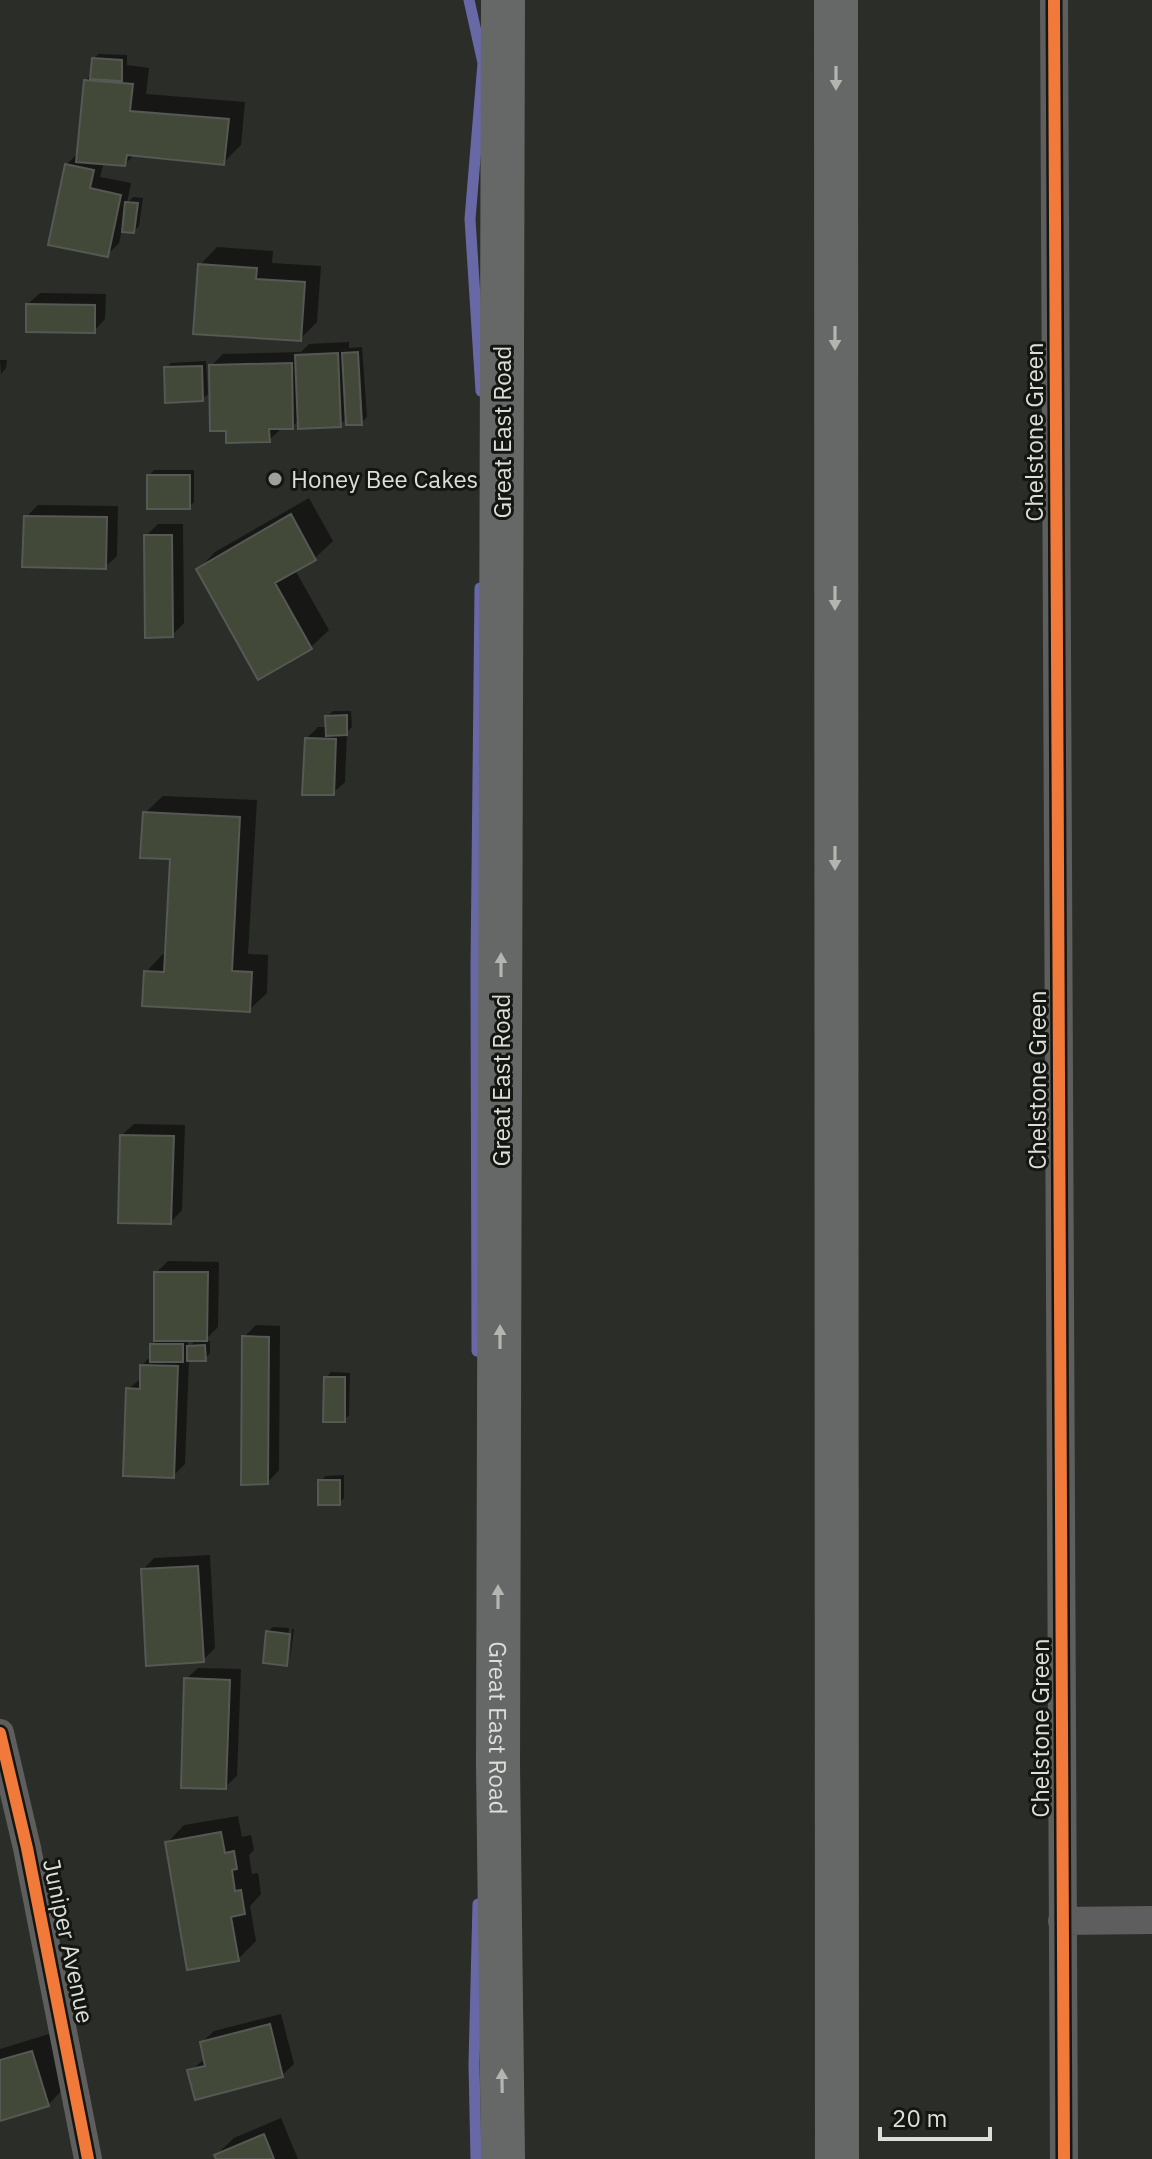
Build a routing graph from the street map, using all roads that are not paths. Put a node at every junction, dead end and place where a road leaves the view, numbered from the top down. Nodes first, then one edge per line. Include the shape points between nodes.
1 (503, 0) edge
2 (836, 0) edge
3 (1054, 0) edge
4 (0, 1733) edge
5 (1152, 1920) edge
6 (1062, 1921) junction
7 (88, 2159) edge
8 (503, 2159) edge
9 (837, 2159) edge
10 (1064, 2159) edge

8 -> 1 main road, Great East Road via 498,1765
2 -> 9 main road
3 - 6 street, Chelstone Green
4 - 7 street, Juniper Avenue
5 - 6 street
6 - 10 street, Chelstone Green

